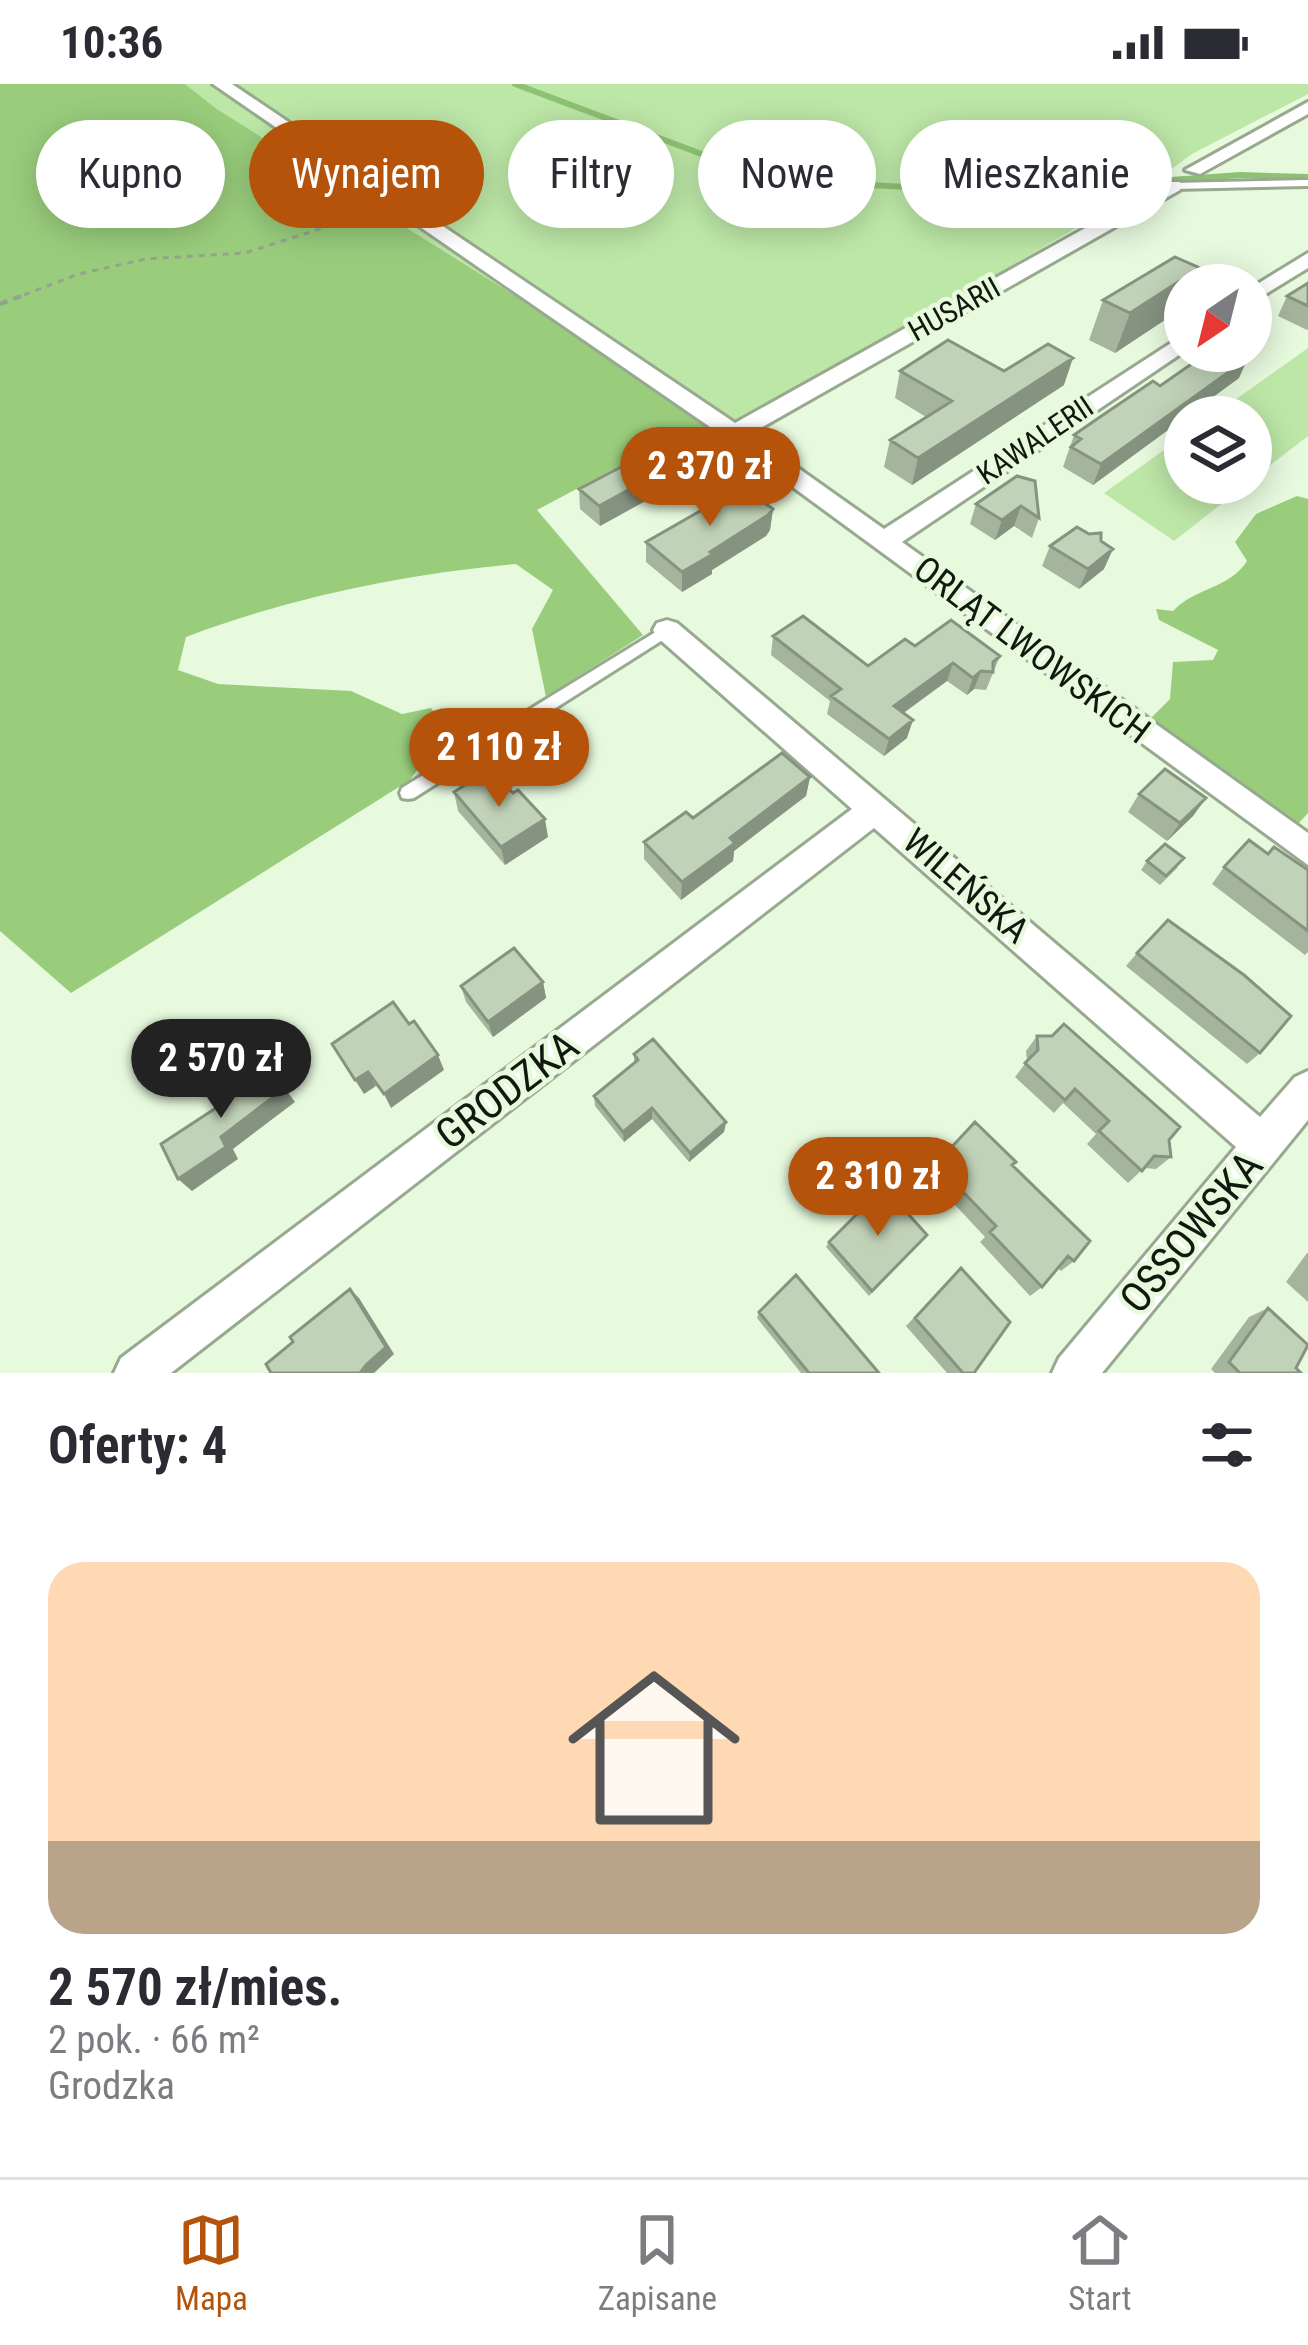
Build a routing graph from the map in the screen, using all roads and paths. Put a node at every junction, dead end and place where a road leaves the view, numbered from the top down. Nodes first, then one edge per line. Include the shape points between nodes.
1 (221, 84) edge
2 (1308, 107) edge
3 (273, 120) edge
4 (1194, 170) dead end
5 (1308, 183) edge
6 (1174, 186) joint
7 (329, 228) edge
8 (429, 228) edge
9 (1308, 259) edge
10 (1272, 283) edge
11 (0, 304) edge
12 (1164, 355) edge
13 (734, 433) junction
14 (886, 540) junction
15 (667, 630) joint
16 (408, 794) dead end
17 (877, 808) junction
18 (1308, 851) edge
19 (1308, 1090) edge
20 (1263, 1145) junction
21 (136, 1373) edge
22 (1074, 1373) edge

1 - 3 street, ORLĄT LWOWSKICH
2 - 4 street
5 - 6 lane
6 - 13 street, HUSARII
7 - 11 path via 245,253 146,259 79,274
8 - 13 street, ORLĄT LWOWSKICH
9 - 10 street
12 - 14 street, KAWALERII
13 - 14 street, ORLĄT LWOWSKICH
14 - 18 street, ORLĄT LWOWSKICH
15 - 16 lane
15 - 17 street, WILEŃSKA
17 - 20 street, WILEŃSKA
17 - 21 street, GRODZKA
19 - 20 street, OSSOWSKA
20 - 22 street, OSSOWSKA

